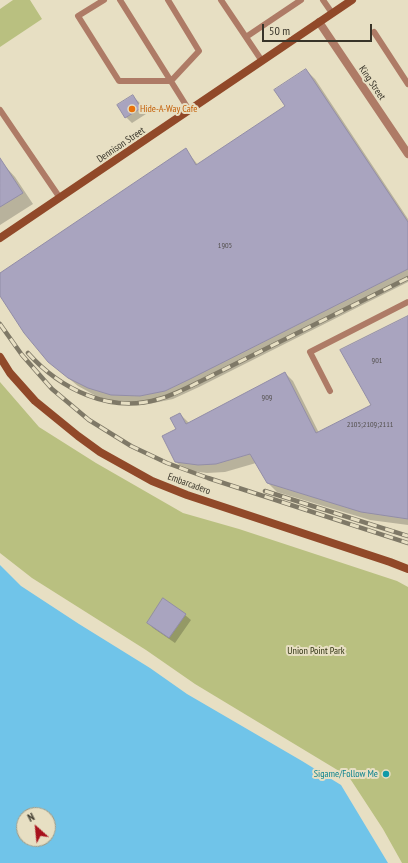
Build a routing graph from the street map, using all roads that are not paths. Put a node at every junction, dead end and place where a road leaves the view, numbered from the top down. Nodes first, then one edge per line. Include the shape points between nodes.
1 (104, 0) edge
2 (120, 0) edge
3 (168, 0) edge
4 (221, 0) edge
5 (301, 0) edge
6 (324, 0) edge
7 (352, 0) edge
8 (332, 13) junction
9 (318, 22) junction
10 (374, 32) dead end
11 (246, 37) junction
12 (262, 61) junction
13 (170, 81) junction
14 (408, 84) edge
15 (0, 110) edge
16 (189, 110) junction
17 (408, 154) edge
18 (60, 198) junction
19 (0, 238) edge
20 (408, 302) edge
21 (0, 357) edge
22 (330, 391) dead end
23 (408, 569) edge

1 - 13 lane via 78,16 119,81
2 - 13 lane
3 - 13 lane via 199,51
4 - 11 lane
5 - 11 lane
6 - 8 lane
7 - 8 main road, Dennison Street
8 - 9 main road, Dennison Street
9 - 12 main road, Dennison Street
9 - 17 street, King Street
10 - 14 lane
11 - 12 lane
12 - 16 main road, Dennison Street
13 - 16 lane
15 - 18 lane
16 - 18 main road, Dennison Street
18 - 19 main road, Dennison Street
20 - 22 lane via 310,352
21 - 23 main road, Embarcadero via 10,373 35,401 100,452 145,477 187,495

